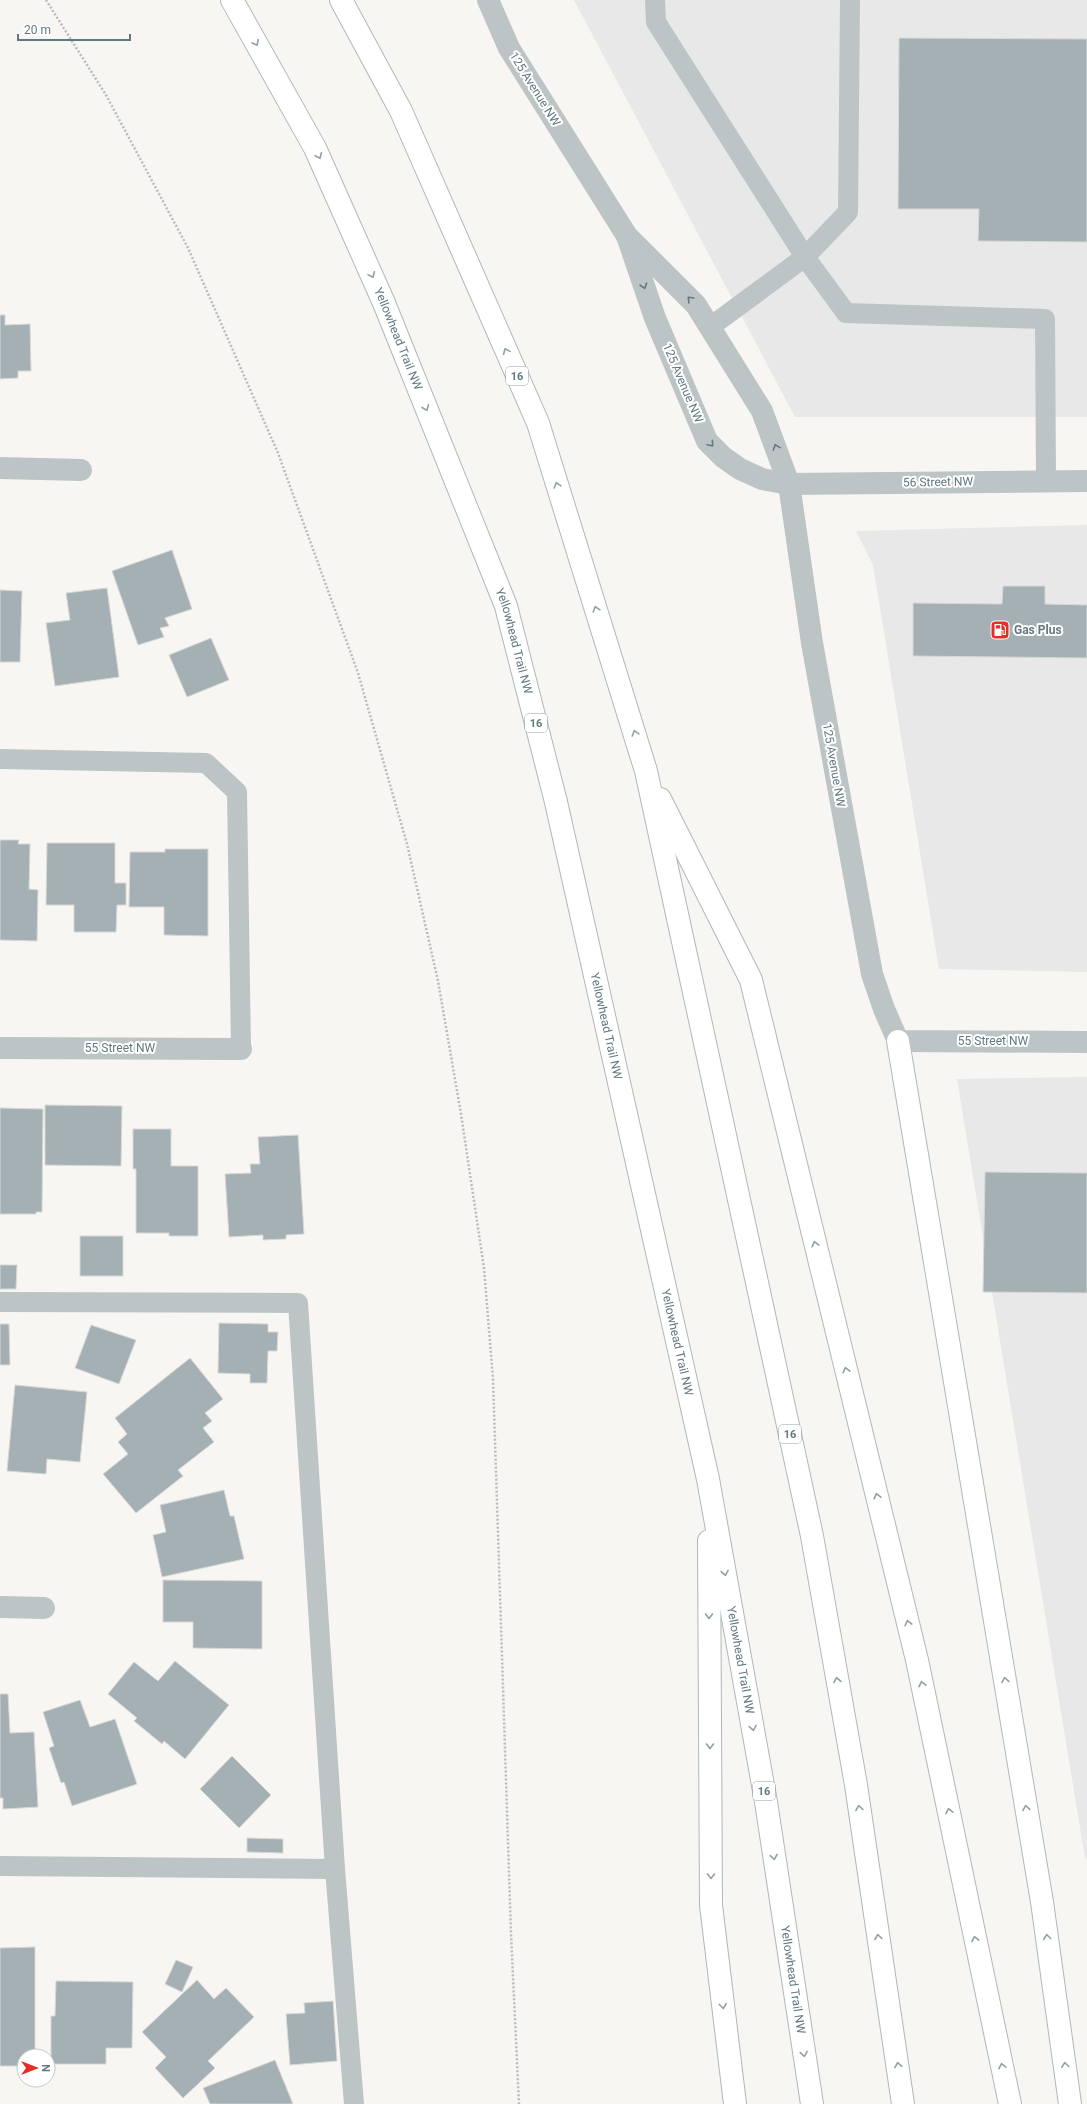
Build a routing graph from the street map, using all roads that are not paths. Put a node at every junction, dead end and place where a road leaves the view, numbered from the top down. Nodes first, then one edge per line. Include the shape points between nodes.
1 (232, 0) edge
2 (342, 0) edge
3 (488, 0) edge
4 (655, 0) edge
5 (850, 0) edge
6 (627, 236) junction
7 (805, 257) junction
8 (710, 327) junction
9 (0, 468) edge
10 (81, 470) dead end
11 (1046, 481) junction
12 (1087, 481) edge
13 (789, 484) junction
14 (0, 759) edge
15 (646, 771) junction
16 (898, 1041) junction
17 (1087, 1042) edge
18 (0, 1048) edge
19 (240, 1049) joint
20 (0, 1302) edge
21 (708, 1479) junction
22 (0, 1607) edge
23 (44, 1608) dead end
24 (0, 1866) edge
25 (335, 1869) junction
26 (354, 2104) edge
27 (735, 2104) edge
28 (812, 2104) edge
29 (903, 2104) edge
30 (1010, 2104) edge
31 (1070, 2104) edge

1 -> 21 main road, Yellowhead Trail NW / 16 via 315,148 384,304 506,606 556,802
15 -> 2 main road, 16 via 538,423 401,111
3 - 6 street, 125 Avenue NW via 509,48
4 - 7 lane via 656,22
5 - 7 lane via 848,212
8 -> 6 street, 125 Avenue NW via 696,305
6 -> 13 street, 125 Avenue NW via 655,318 707,441 740,469 762,478
7 - 8 lane
7 - 11 lane via 846,313 1045,319
13 -> 8 street, 125 Avenue NW via 762,411
9 - 10 street
11 - 12 street, 56 Street NW
11 - 13 street, 56 Street NW
13 - 16 street, 125 Avenue NW via 812,642 872,974
14 - 19 lane via 206,763 237,792
29 -> 15 main road, 16 via 856,1784 812,1536
30 -> 15 main road via 917,1660 751,980
16 - 17 street, 55 Street NW
31 -> 16 main road via 1042,1902
18 - 19 street, 55 Street NW
20 - 25 lane via 298,1303
21 -> 27 main road via 711,1905
21 -> 28 main road, Yellowhead Trail NW / 16 via 766,1802
22 - 23 street
24 - 25 lane
25 - 26 lane

